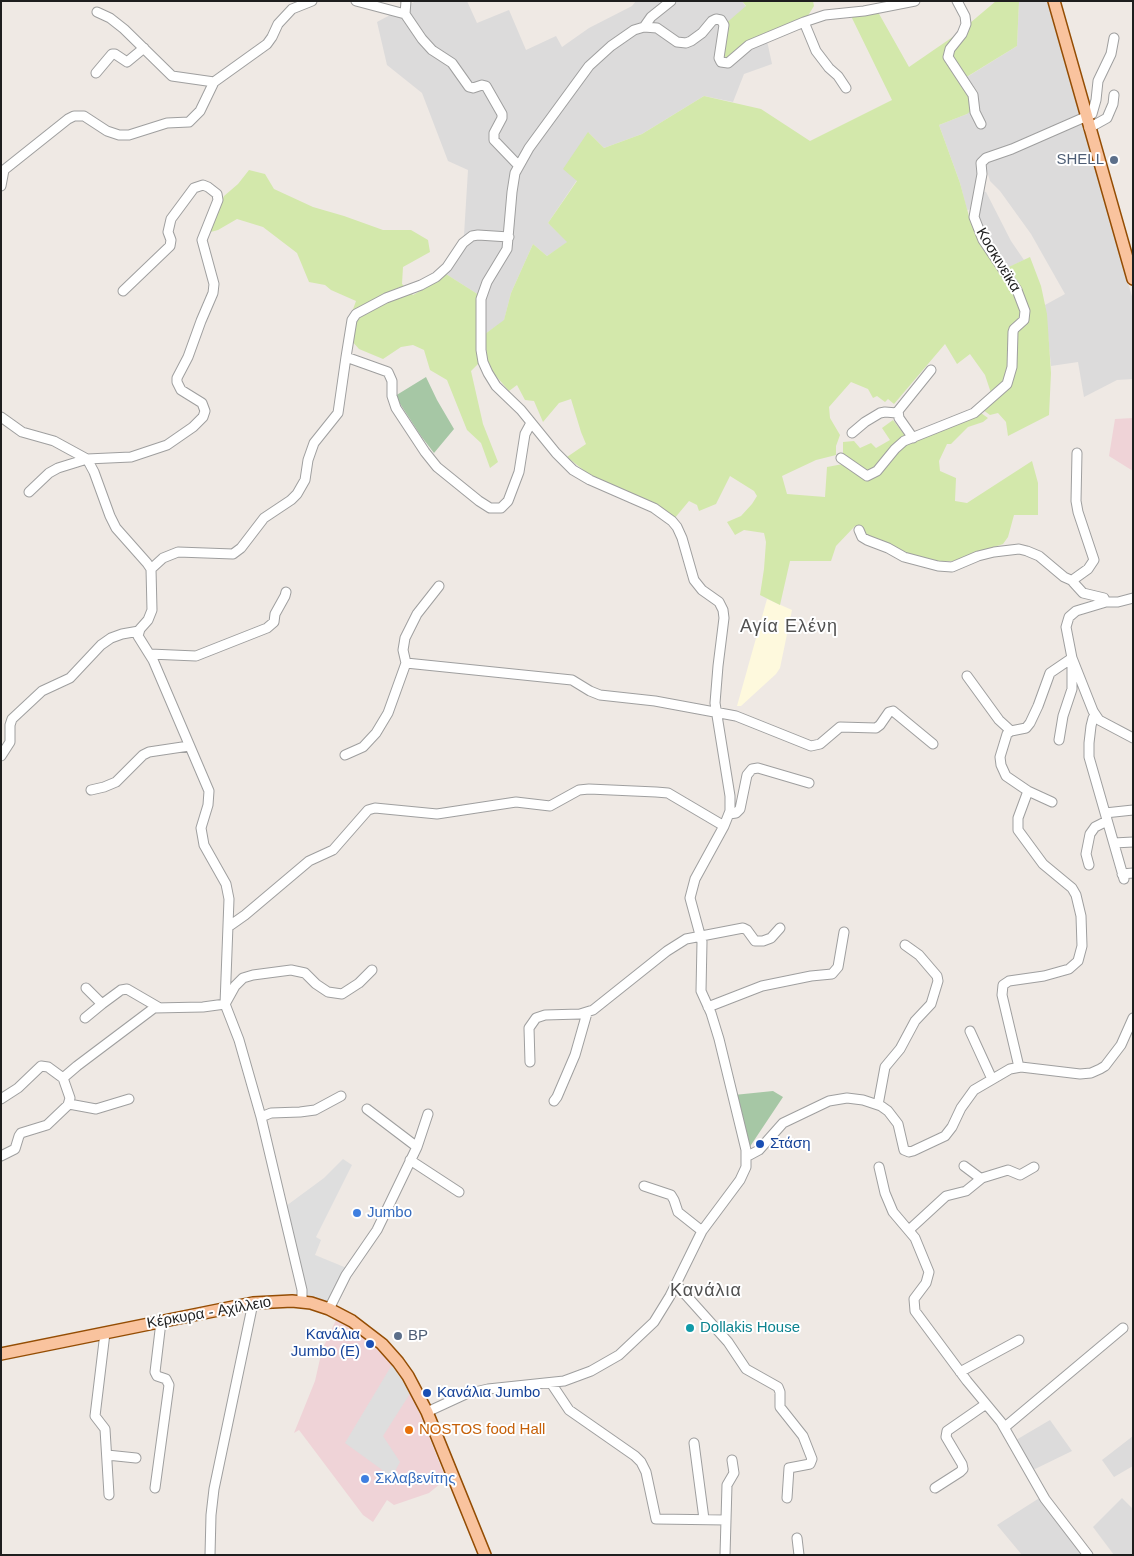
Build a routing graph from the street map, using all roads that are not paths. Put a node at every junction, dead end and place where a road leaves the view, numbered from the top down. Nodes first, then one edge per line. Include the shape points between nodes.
1 (312, 1) edge
2 (356, 1) edge
3 (406, 1) edge
4 (671, 1) edge
5 (915, 1) edge
6 (957, 1) edge
7 (1054, 1) edge
8 (97, 12) dead end
9 (405, 14) junction
10 (804, 22) junction
11 (644, 26) junction
12 (1114, 38) dead end
13 (144, 48) junction
14 (96, 73) dead end
15 (214, 82) junction
16 (846, 88) dead end
17 (1114, 96) dead end
18 (1088, 123) junction
19 (981, 124) dead end
20 (518, 165) junction
21 (3, 169) edge
22 (1, 186) edge
23 (509, 237) junction
24 (1133, 279) edge
25 (123, 291) dead end
26 (346, 357) junction
27 (931, 370) dead end
28 (897, 413) junction
29 (1, 417) edge
30 (531, 423) junction
31 (852, 433) dead end
32 (913, 438) junction
33 (1077, 454) dead end
34 (840, 458) dead end
35 (86, 459) junction
36 (29, 492) dead end
37 (859, 530) dead end
38 (151, 569) junction
39 (1073, 580) junction
40 (439, 586) dead end
41 (286, 592) dead end
42 (1133, 598) edge
43 (1106, 602) junction
44 (139, 631) junction
45 (150, 654) junction
46 (1072, 658) junction
47 (406, 663) junction
48 (967, 676) dead end
49 (716, 712) junction
50 (1096, 716) junction
51 (1011, 731) junction
52 (1133, 738) edge
53 (1059, 740) dead end
54 (933, 744) dead end
55 (189, 746) junction
56 (345, 755) dead end
57 (1, 756) edge
58 (809, 783) dead end
59 (91, 790) dead end
60 (1028, 791) junction
61 (1052, 802) dead end
62 (1133, 810) edge
63 (729, 814) junction
64 (1106, 817) junction
65 (724, 826) junction
66 (1133, 842) edge
67 (1114, 843) junction
68 (1088, 865) dead end
69 (1133, 873) edge
70 (228, 926) junction
71 (780, 928) dead end
72 (844, 932) dead end
73 (702, 936) junction
74 (905, 945) dead end
75 (372, 970) dead end
76 (86, 988) dead end
77 (102, 1004) junction
78 (225, 1004) junction
79 (158, 1007) junction
80 (708, 1007) junction
81 (587, 1013) junction
82 (85, 1018) dead end
83 (1133, 1018) edge
84 (970, 1031) dead end
85 (530, 1062) dead end
86 (1019, 1066) junction
87 (63, 1078) junction
88 (992, 1079) junction
89 (340, 1096) dead end
90 (1, 1099) edge
91 (129, 1099) dead end
92 (554, 1100) dead end
93 (69, 1104) junction
94 (878, 1105) junction
95 (367, 1109) dead end
96 (428, 1114) dead end
97 (261, 1117) junction
98 (416, 1148) junction
99 (1, 1156) edge
100 (746, 1157) junction
101 (410, 1160) junction
102 (964, 1166) dead end
103 (879, 1167) dead end
104 (1034, 1167) dead end
105 (980, 1178) junction
106 (644, 1186) dead end
107 (459, 1192) dead end
108 (909, 1230) junction
109 (702, 1231) junction
110 (676, 1284) junction
111 (302, 1302) junction
112 (253, 1303) junction
113 (329, 1309) junction
114 (161, 1322) junction
115 (1123, 1328) dead end
116 (105, 1333) junction
117 (1019, 1340) dead end
118 (1, 1354) edge
119 (960, 1372) junction
120 (551, 1383) junction
121 (986, 1404) junction
122 (427, 1412) junction
123 (1004, 1427) junction
124 (694, 1443) dead end
125 (107, 1455) junction
126 (136, 1458) dead end
127 (732, 1460) dead end
128 (154, 1488) dead end
129 (936, 1488) dead end
130 (109, 1494) dead end
131 (787, 1498) dead end
132 (704, 1519) junction
133 (726, 1520) junction
134 (797, 1538) dead end
135 (210, 1555) edge
136 (485, 1555) edge
137 (726, 1555) edge
138 (799, 1555) edge
139 (1088, 1555) edge

1 - 15 street via 292,9 278,24 267,44
2 - 9 street
3 - 9 street
4 - 11 street via 650,17
5 - 10 street via 875,10 826,15
6 - 19 street via 966,24 948,57 973,95 975,112
7 - 18 main road
8 - 13 street via 110,18
9 - 20 street via 422,39 452,63 469,87 482,85 487,88 502,114 494,140
10 - 11 street via 749,45 725,64 719,58 724,25 721,20 712,21 702,33 686,43 677,42 657,28
10 - 16 street via 816,51
11 - 20 street via 611,46 589,66
12 - 18 street via 1111,54 1098,81 1094,111
13 - 14 street via 127,62 112,54
13 - 15 street via 172,76
15 - 21 street via 200,111 189,122 167,123 119,135 84,116 74,116
17 - 18 street via 1107,118
18 - 24 main road
18 - 32 street, Κοσκινεϊκα via 982,160 974,217 983,240 1017,290 1026,316 1014,329 1007,384 974,414
20 - 23 street via 512,185
21 - 22 street
23 - 26 street via 472,236 463,242 445,270 436,277 356,314 352,320
23 - 30 street via 506,253 482,292 482,356 493,381
25 - 35 street via 170,246 168,232 171,220 194,188 203,185 217,194 218,200 202,240 214,292 177,382 181,390 202,403 204,414 193,428 167,445 131,457
26 - 30 street via 388,372 396,408 425,452 437,467 490,508 501,508 508,501 520,470 526,432
26 - 38 street via 338,413 314,443 305,480 297,494 264,518 233,554 178,552 163,558
27 - 28 street
28 - 31 street via 880,413
28 - 32 street
29 - 35 street via 22,432 54,441
30 - 49 street via 577,473 654,508 677,527 694,580 719,602 724,614
32 - 34 street, Κοσκινεϊκα via 904,441 877,471 867,476
33 - 39 street via 1078,512 1094,560 1092,566
35 - 36 street via 53,470
35 - 38 street via 116,528
37 - 39 street via 866,540 904,558 938,566 952,567 994,552 1027,551
38 - 44 street via 152,610
39 - 43 street via 1083,593 1104,598
40 - 47 street via 417,614 405,638
41 - 45 street via 274,622 268,628 196,656
42 - 43 street
43 - 46 street via 1076,611 1069,617 1066,627
44 - 45 street via 139,638
44 - 57 street via 122,634 101,644 70,678 42,691 12,719 10,742
45 - 55 street
46 - 50 street
46 - 51 street via 1050,673 1029,725
46 - 53 street via 1072,690
47 - 49 street via 563,678 600,695
47 - 56 street via 388,713 376,733 363,748
48 - 51 street via 993,713
49 - 54 street via 750,720 811,746 820,744 838,728 876,728 893,711
49 - 63 street via 730,796
50 - 52 street via 1101,722
50 - 64 street via 1091,726 1088,750
51 - 60 street via 1005,738 1000,765 1006,776
55 - 59 street via 146,754 116,782
55 - 70 street via 209,791 201,828 204,845 226,884
58 - 63 street via 752,769 747,775 740,808
60 - 61 street
60 - 86 street via 1017,827 1043,864 1076,895 1081,910 1082,941 1080,959 1073,967 1004,983 1002,995
62 - 64 street
63 - 65 street
64 - 67 street
64 - 68 street via 1090,834 1086,854
65 - 70 street via 668,793 656,792 579,790 550,806 516,802 437,814 375,808 368,810 333,850 309,861
65 - 73 street via 697,874 690,894
66 - 67 street
67 - 69 street via 1123,877
70 - 78 street
71 - 73 street via 763,941 755,941 743,928
72 - 80 street via 838,967 832,974 762,986
73 - 80 street via 700,987
73 - 81 street via 686,939 666,951
74 - 94 street via 917,953 935,974 937,984 931,1004 915,1021 900,1049 885,1067
75 - 78 street via 350,990 338,995 320,988 298,970 252,975 235,986
76 - 77 street
77 - 79 street via 127,989
77 - 82 street
78 - 79 street
78 - 97 street
79 - 87 street
80 - 100 street via 721,1047
81 - 85 street via 544,1015 533,1020 529,1028
81 - 92 street via 575,1055
83 - 86 street via 1121,1045 1105,1066 1091,1073 1075,1074
84 - 88 street
86 - 88 street
87 - 90 street via 41,1066
87 - 93 street
88 - 94 street via 970,1094 945,1136 909,1152 904,1150 898,1124 888,1111
89 - 97 street via 315,1110 271,1113
91 - 93 street via 96,1109
93 - 99 street via 46,1125 21,1133 15,1150
94 - 100 street via 854,1098 829,1101 783,1123 760,1150
95 - 98 street
96 - 98 street
97 - 111 street via 302,1290
98 - 101 street
100 - 109 street via 743,1175
101 - 107 street
101 - 113 street via 376,1230 346,1275
102 - 105 street
103 - 108 street via 893,1212
104 - 105 street via 1021,1175 1008,1170
105 - 108 street via 966,1191 946,1196
106 - 109 street via 671,1195 678,1212
108 - 119 street via 929,1272 914,1299 916,1312
109 - 110 street
110 - 120 street via 654,1322 619,1355 591,1371
110 - 131 street via 728,1342 746,1369 777,1386 780,1407 803,1436 812,1459 808,1464 789,1468
111 - 112 main road, Κέρκυρα - Αχίλλειο
111 - 113 main road, Κέρκυρα - Αχίλλειο
112 - 114 main road, Κέρκυρα - Αχίλλειο
112 - 135 street via 216,1479
113 - 122 main road, Κέρκυρα - Αχίλλειο via 362,1328 385,1347 408,1376
114 - 116 main road, Κέρκυρα - Αχίλλειο
114 - 128 street via 155,1372 169,1385
115 - 123 street
116 - 118 main road, Κέρκυρα - Αχίλλειο
116 - 125 street via 95,1416 105,1426
117 - 119 street
119 - 121 street
120 - 122 street via 488,1389 461,1396
120 - 132 street via 569,1410 641,1462 656,1519
121 - 123 street
121 - 129 street via 947,1431 946,1436 963,1469
122 - 136 main road, Κέρκυρα - Αχίλλειο
123 - 139 street via 1046,1499
124 - 132 street
125 - 126 street
125 - 130 street
127 - 133 street via 734,1473 727,1486
132 - 133 street
133 - 137 street
134 - 138 street

